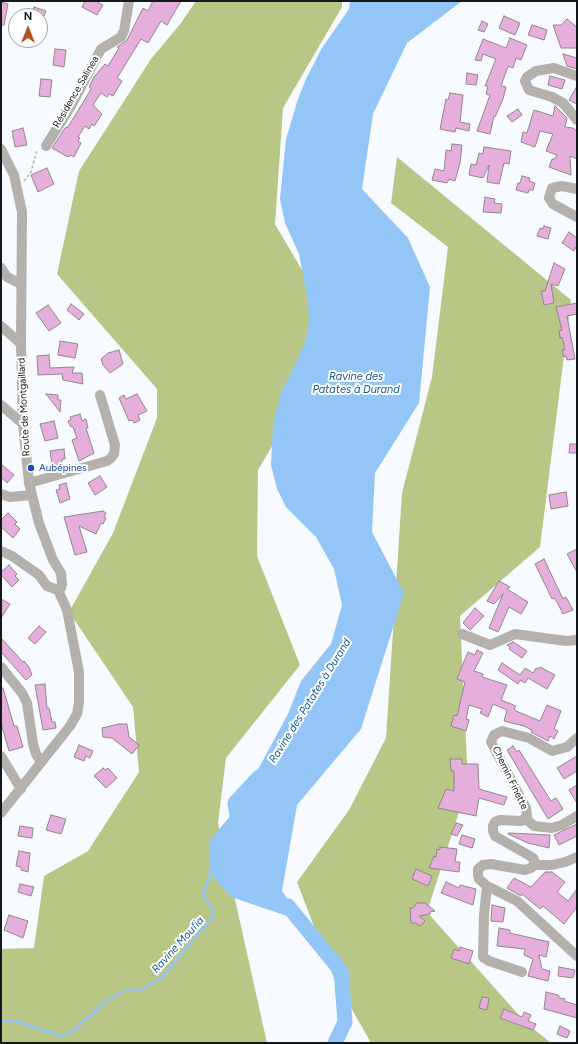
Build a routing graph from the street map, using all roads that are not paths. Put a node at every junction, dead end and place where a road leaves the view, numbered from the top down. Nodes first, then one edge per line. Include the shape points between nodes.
1 (129, 1) edge
2 (577, 76) edge
3 (577, 120) edge
4 (46, 146) dead end
5 (1, 149) edge
6 (577, 189) edge
7 (577, 217) edge
8 (1, 268) edge
9 (21, 284) junction
10 (1, 326) edge
11 (21, 344) junction
12 (100, 395) dead end
13 (1, 405) edge
14 (23, 424) junction
15 (29, 483) junction
16 (1, 494) edge
17 (32, 495) junction
18 (1, 551) edge
19 (58, 590) junction
20 (462, 634) dead end
21 (577, 642) edge
22 (1, 667) edge
23 (577, 738) edge
24 (1, 756) edge
25 (41, 762) junction
26 (21, 789) junction
27 (1, 813) edge
28 (577, 816) edge
29 (525, 818) junction
30 (577, 857) edge
31 (534, 865) junction
32 (487, 886) junction
33 (577, 945) edge
34 (566, 946) junction
35 (577, 956) edge
36 (522, 972) dead end

1 - 4 street, Résidence Salinea via 121,37 101,49
2 - 3 street via 554,68 536,71 525,81 529,90 563,103
5 - 9 street, Route de Montgaillard via 14,175 22,212
6 - 7 street via 562,186 552,188 549,198 554,204
8 - 9 street via 7,277
9 - 11 street, Route de Montgaillard
10 - 11 street
11 - 14 street, Route de Montgaillard
12 - 15 street via 114,445 114,454 111,458
13 - 14 street
14 - 15 street, Route de Montgaillard
15 - 17 street, Route de Montgaillard
16 - 17 street via 10,497
17 - 19 street, Route de Montgaillard via 39,523 61,573 62,584
18 - 19 street via 39,575 47,586
19 - 25 street via 72,630 79,672 79,703 77,714 70,726
20 - 21 street via 490,645 515,634
22 - 25 street via 27,703 33,744
23 - 29 street, Chemin Finette via 567,747 552,751 529,738 502,731 494,734 491,742 526,808
24 - 26 street
25 - 26 street
26 - 27 street
28 - 29 street, Chemin Finette via 552,828 534,826
29 - 31 street, Chemin Finette via 522,821 495,822 493,831 495,836 534,859
30 - 31 street via 552,865
31 - 32 street via 525,870 483,865 478,870 478,875 479,880
32 - 34 street via 517,901
32 - 36 street via 483,957
33 - 34 street
34 - 35 street

